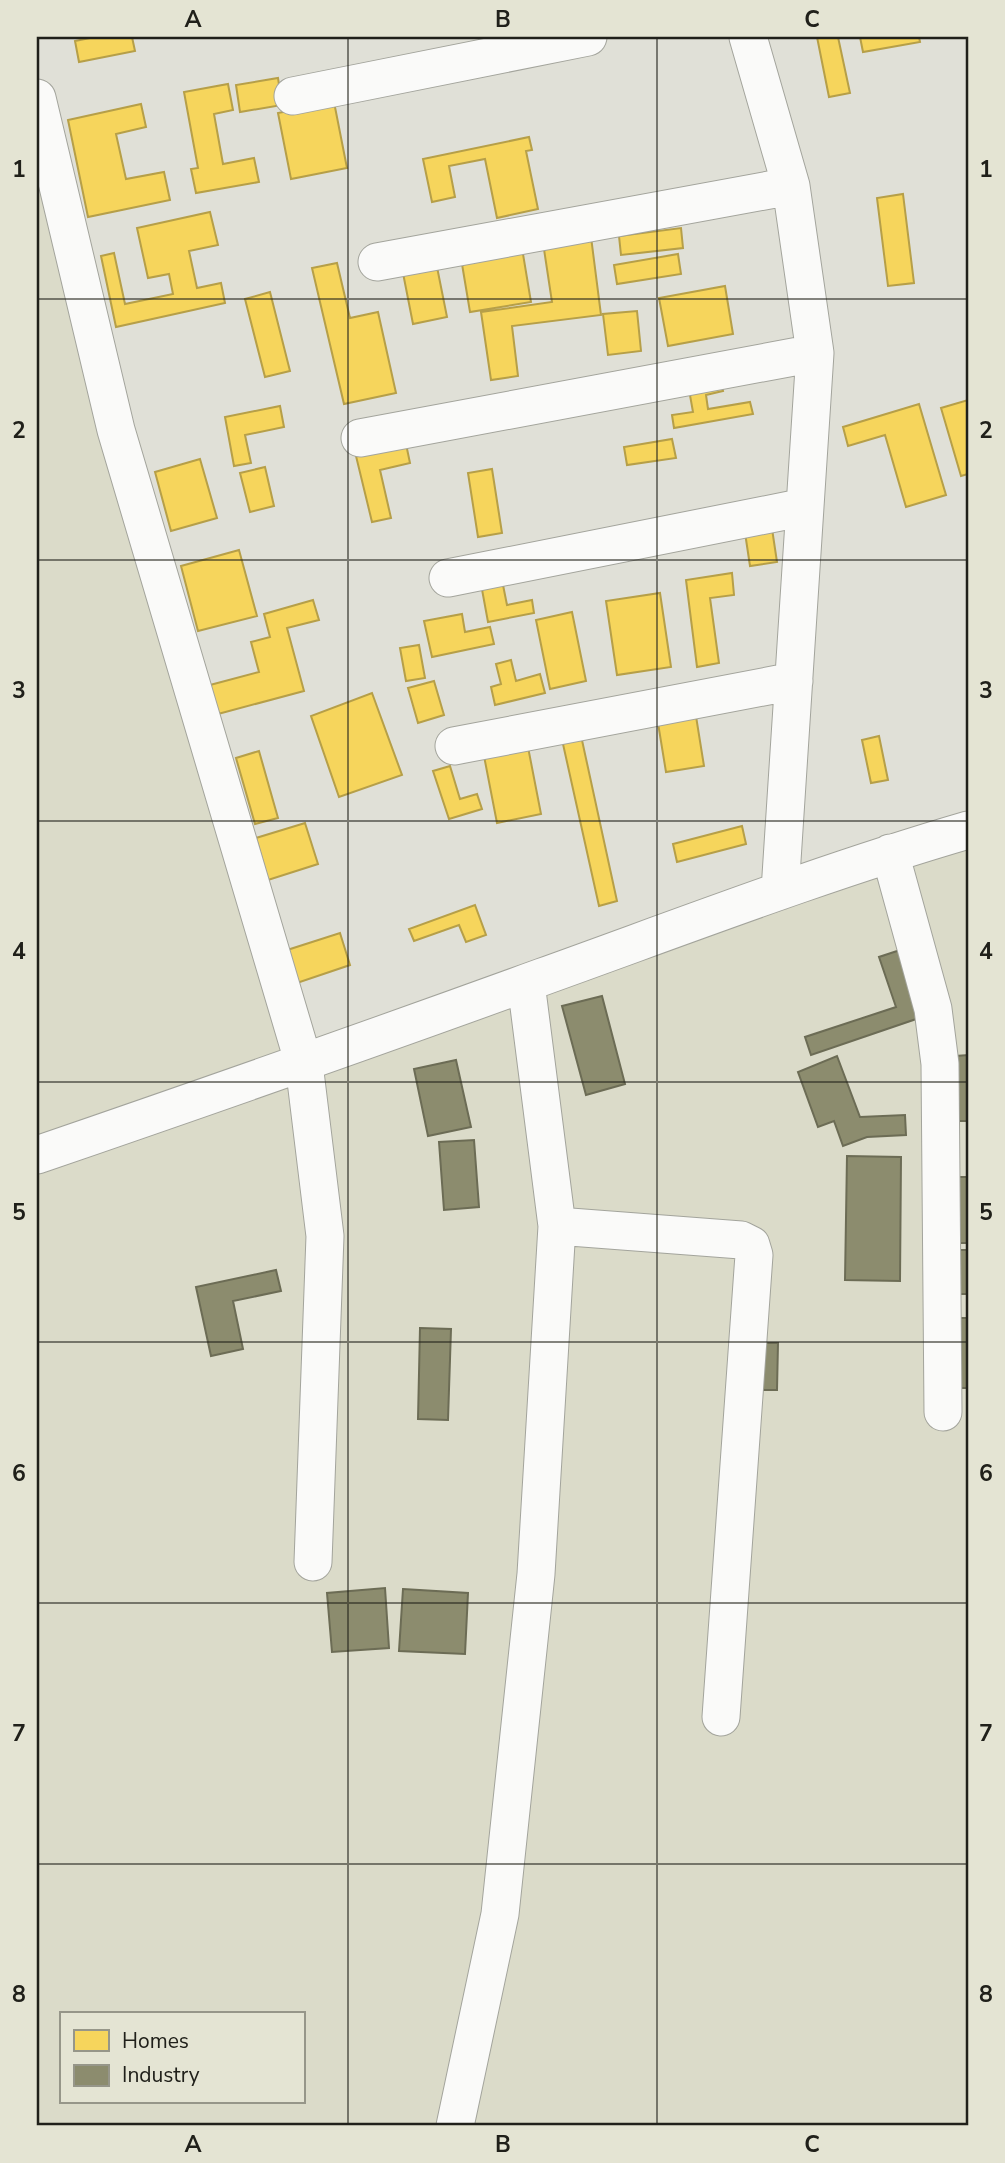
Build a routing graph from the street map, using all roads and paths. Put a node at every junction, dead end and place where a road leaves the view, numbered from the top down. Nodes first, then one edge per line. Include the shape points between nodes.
1 (588, 37) edge
2 (748, 37) edge
3 (293, 96) dead end
4 (37, 97) edge
5 (792, 186) junction
6 (377, 262) dead end
7 (814, 353) junction
8 (360, 438) dead end
9 (805, 507) junction
10 (448, 578) dead end
11 (794, 681) junction
12 (454, 746) dead end
13 (968, 830) edge
14 (890, 853) junction
15 (780, 891) junction
16 (526, 983) junction
17 (304, 1064) junction
18 (37, 1155) edge
19 (557, 1226) junction
20 (943, 1412) dead end
21 (313, 1562) dead end
22 (721, 1717) dead end
23 (455, 2126) edge

1 - 3 street
2 - 5 street
4 - 17 street via 116,430
5 - 6 street
5 - 7 street
7 - 8 street
7 - 9 street
9 - 10 street
9 - 11 street
11 - 12 street
11 - 15 street
13 - 14 street
14 - 15 street
14 - 20 street via 933,1009 940,1064
15 - 16 street
16 - 17 street
16 - 19 street
17 - 18 street
17 - 21 street via 325,1236
19 - 22 street via 741,1240 751,1245 754,1255
19 - 23 street via 536,1574 500,1914

